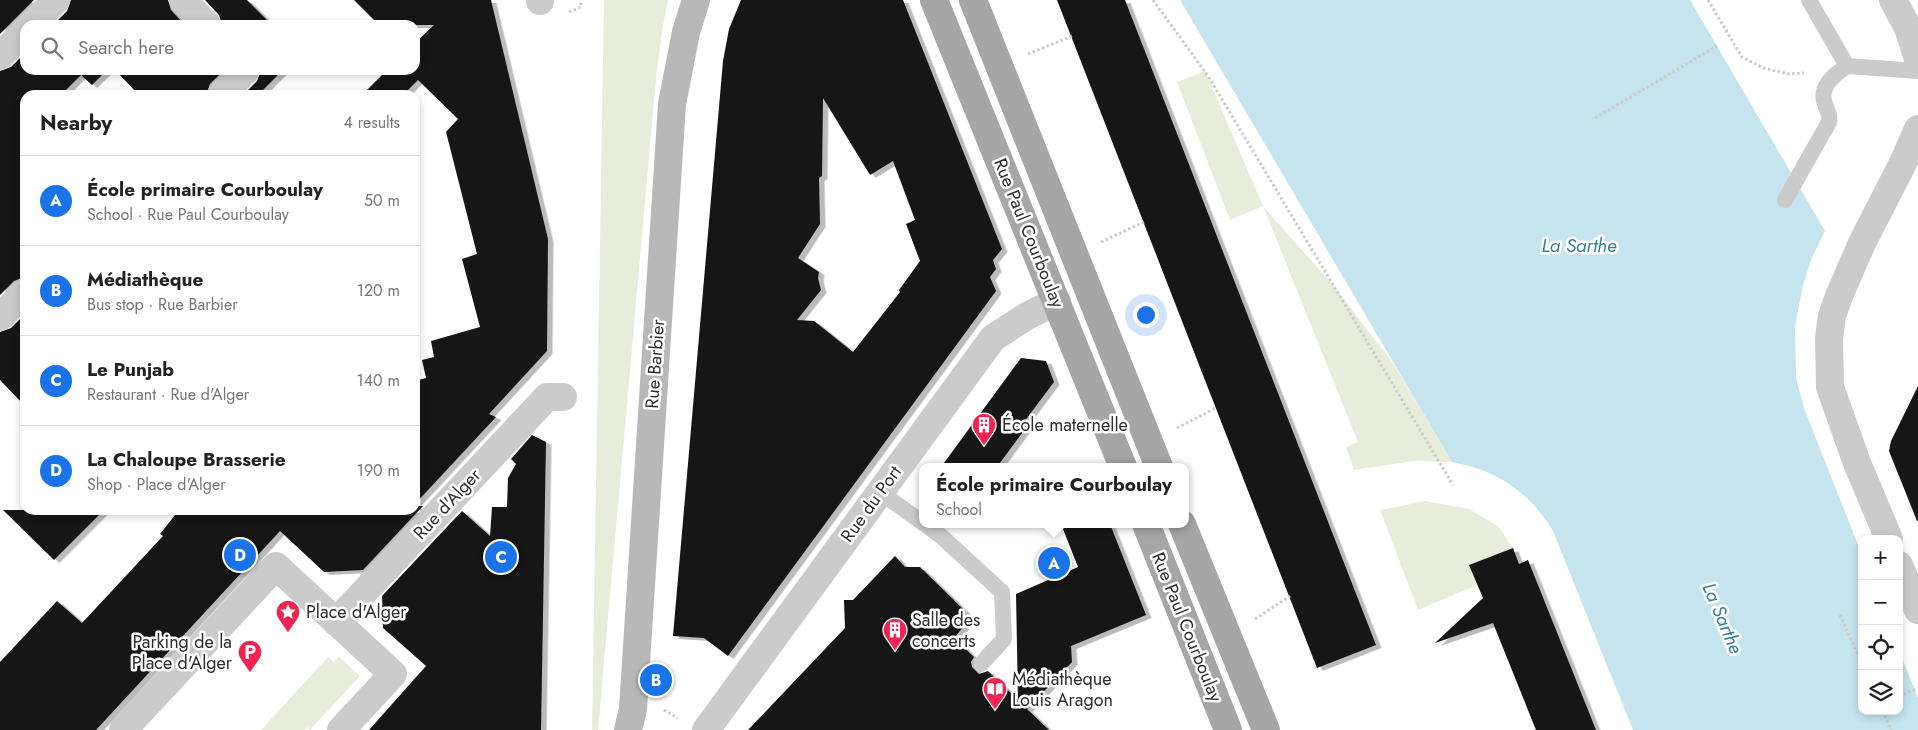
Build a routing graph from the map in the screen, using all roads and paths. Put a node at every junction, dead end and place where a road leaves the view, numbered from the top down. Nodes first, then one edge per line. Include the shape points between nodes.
1 (56, 0) edge
2 (183, 0) edge
3 (696, 0) edge
4 (934, 0) edge
5 (973, 0) edge
6 (1153, 0) edge
7 (1708, 0) edge
8 (1810, 0) edge
9 (1893, 0) edge
10 (36, 20) edge
11 (202, 20) edge
12 (20, 36) edge
13 (1072, 36) dead end
14 (1053, 43) dead end
15 (1717, 46) dead end
16 (0, 56) edge
17 (1918, 59) edge
18 (1843, 69) junction
19 (1918, 71) edge
20 (241, 75) edge
21 (226, 90) edge
22 (1595, 118) dead end
23 (1918, 128) edge
24 (1785, 200) dead end
25 (1144, 222) dead end
26 (1109, 238) dead end
27 (20, 297) edge
28 (1057, 301) junction
29 (0, 317) edge
30 (555, 397) dead end
31 (1216, 408) dead end
32 (1182, 426) dead end
33 (1121, 463) edge
34 (1157, 463) edge
35 (1453, 485) dead end
36 (880, 492) junction
37 (919, 519) edge
38 (931, 528) edge
39 (1148, 528) edge
40 (1184, 528) edge
41 (1887, 535) edge
42 (1903, 574) edge
43 (1290, 596) dead end
44 (1918, 610) edge
45 (1840, 615) dead end
46 (1256, 619) dead end
47 (336, 622) junction
48 (1858, 655) edge
49 (981, 664) dead end
50 (1918, 688) edge
51 (1903, 694) edge
52 (662, 710) dead end
53 (1885, 715) edge
54 (681, 720) dead end
55 (123, 730) edge
56 (341, 730) edge
57 (628, 730) edge
58 (706, 730) edge
59 (1228, 730) edge
60 (1266, 730) edge
61 (1891, 730) edge

1 - 10 street
2 - 11 street
3 - 57 main road, Rue Barbier via 686,32 672,104 633,709
4 - 28 main road, Rue Paul Courboulay
5 - 34 main road, Rue Paul Courboulay
6 - 35 path via 1208,76
7 - 18 path via 1742,57 1763,68 1789,74
8 - 18 lane
9 - 17 street via 1908,28
12 - 16 street
13 - 14 path
15 - 22 path
18 - 19 lane
18 - 24 lane via 1824,91 1824,103 1830,119 1827,127
20 - 21 street
23 - 41 street via 1839,296 1828,338 1830,387
25 - 26 path
27 - 29 street
28 - 33 main road, Rue Paul Courboulay
28 - 36 street, Rue du Port via 993,338
30 - 47 street, Rue d'Alger
31 - 32 path
36 - 37 lane
36 - 58 street, Rue du Port
38 - 49 lane via 1002,592 1004,639
39 - 59 main road, Rue Paul Courboulay
40 - 60 main road, Rue Paul Courboulay
42 - 44 street
43 - 46 path
45 - 48 path
47 - 55 street via 276,566
47 - 56 street via 393,674
50 - 51 path
52 - 54 path
53 - 61 path

